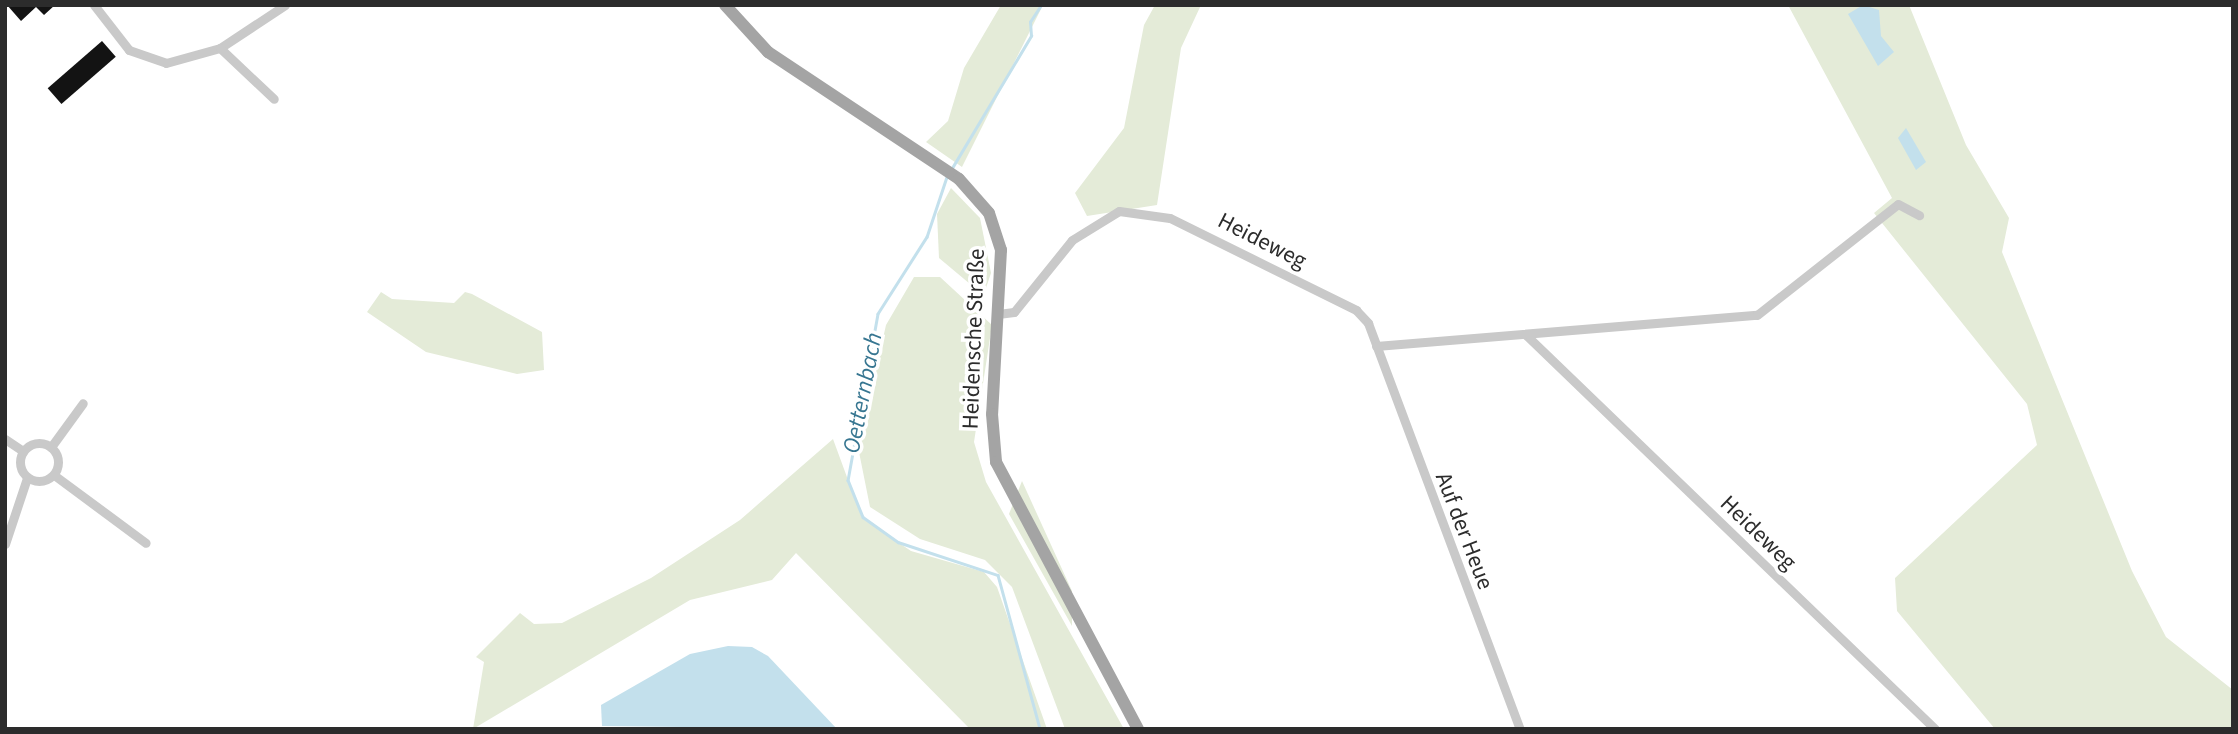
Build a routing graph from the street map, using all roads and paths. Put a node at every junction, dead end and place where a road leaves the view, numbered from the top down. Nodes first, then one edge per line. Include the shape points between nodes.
1 (94, 5) edge
2 (285, 5) edge
3 (725, 5) edge
4 (220, 48) junction
5 (274, 99) dead end
6 (1919, 215) dead end
7 (999, 314) junction
8 (1526, 335) junction
9 (1376, 346) junction
10 (83, 403) dead end
11 (5, 439) edge
12 (51, 447) junction
13 (23, 451) junction
14 (54, 475) junction
15 (27, 478) junction
16 (146, 543) dead end
17 (5, 544) edge
18 (1138, 729) edge
19 (1520, 729) edge
20 (1935, 729) edge

1 - 4 street via 109,32 139,55 185,63
2 - 4 street
3 - 7 main road, Heidensche Straße via 768,52 959,179 996,230
4 - 5 street
6 - 8 street via 1898,204 1757,315
7 - 9 street, Heideweg via 1023,304 1072,240 1099,219 1144,211 1170,218 1356,310
7 - 18 main road, Heidensche Straße via 996,463
8 - 9 street
8 - 20 street, Heideweg
9 - 19 street, Auf der Heue
10 - 12 street
11 - 13 street
12 - 13 street via 39,443
12 - 14 street via 58,464
13 - 15 street via 20,468
14 - 15 street via 44,481
14 - 16 street
15 - 17 street

